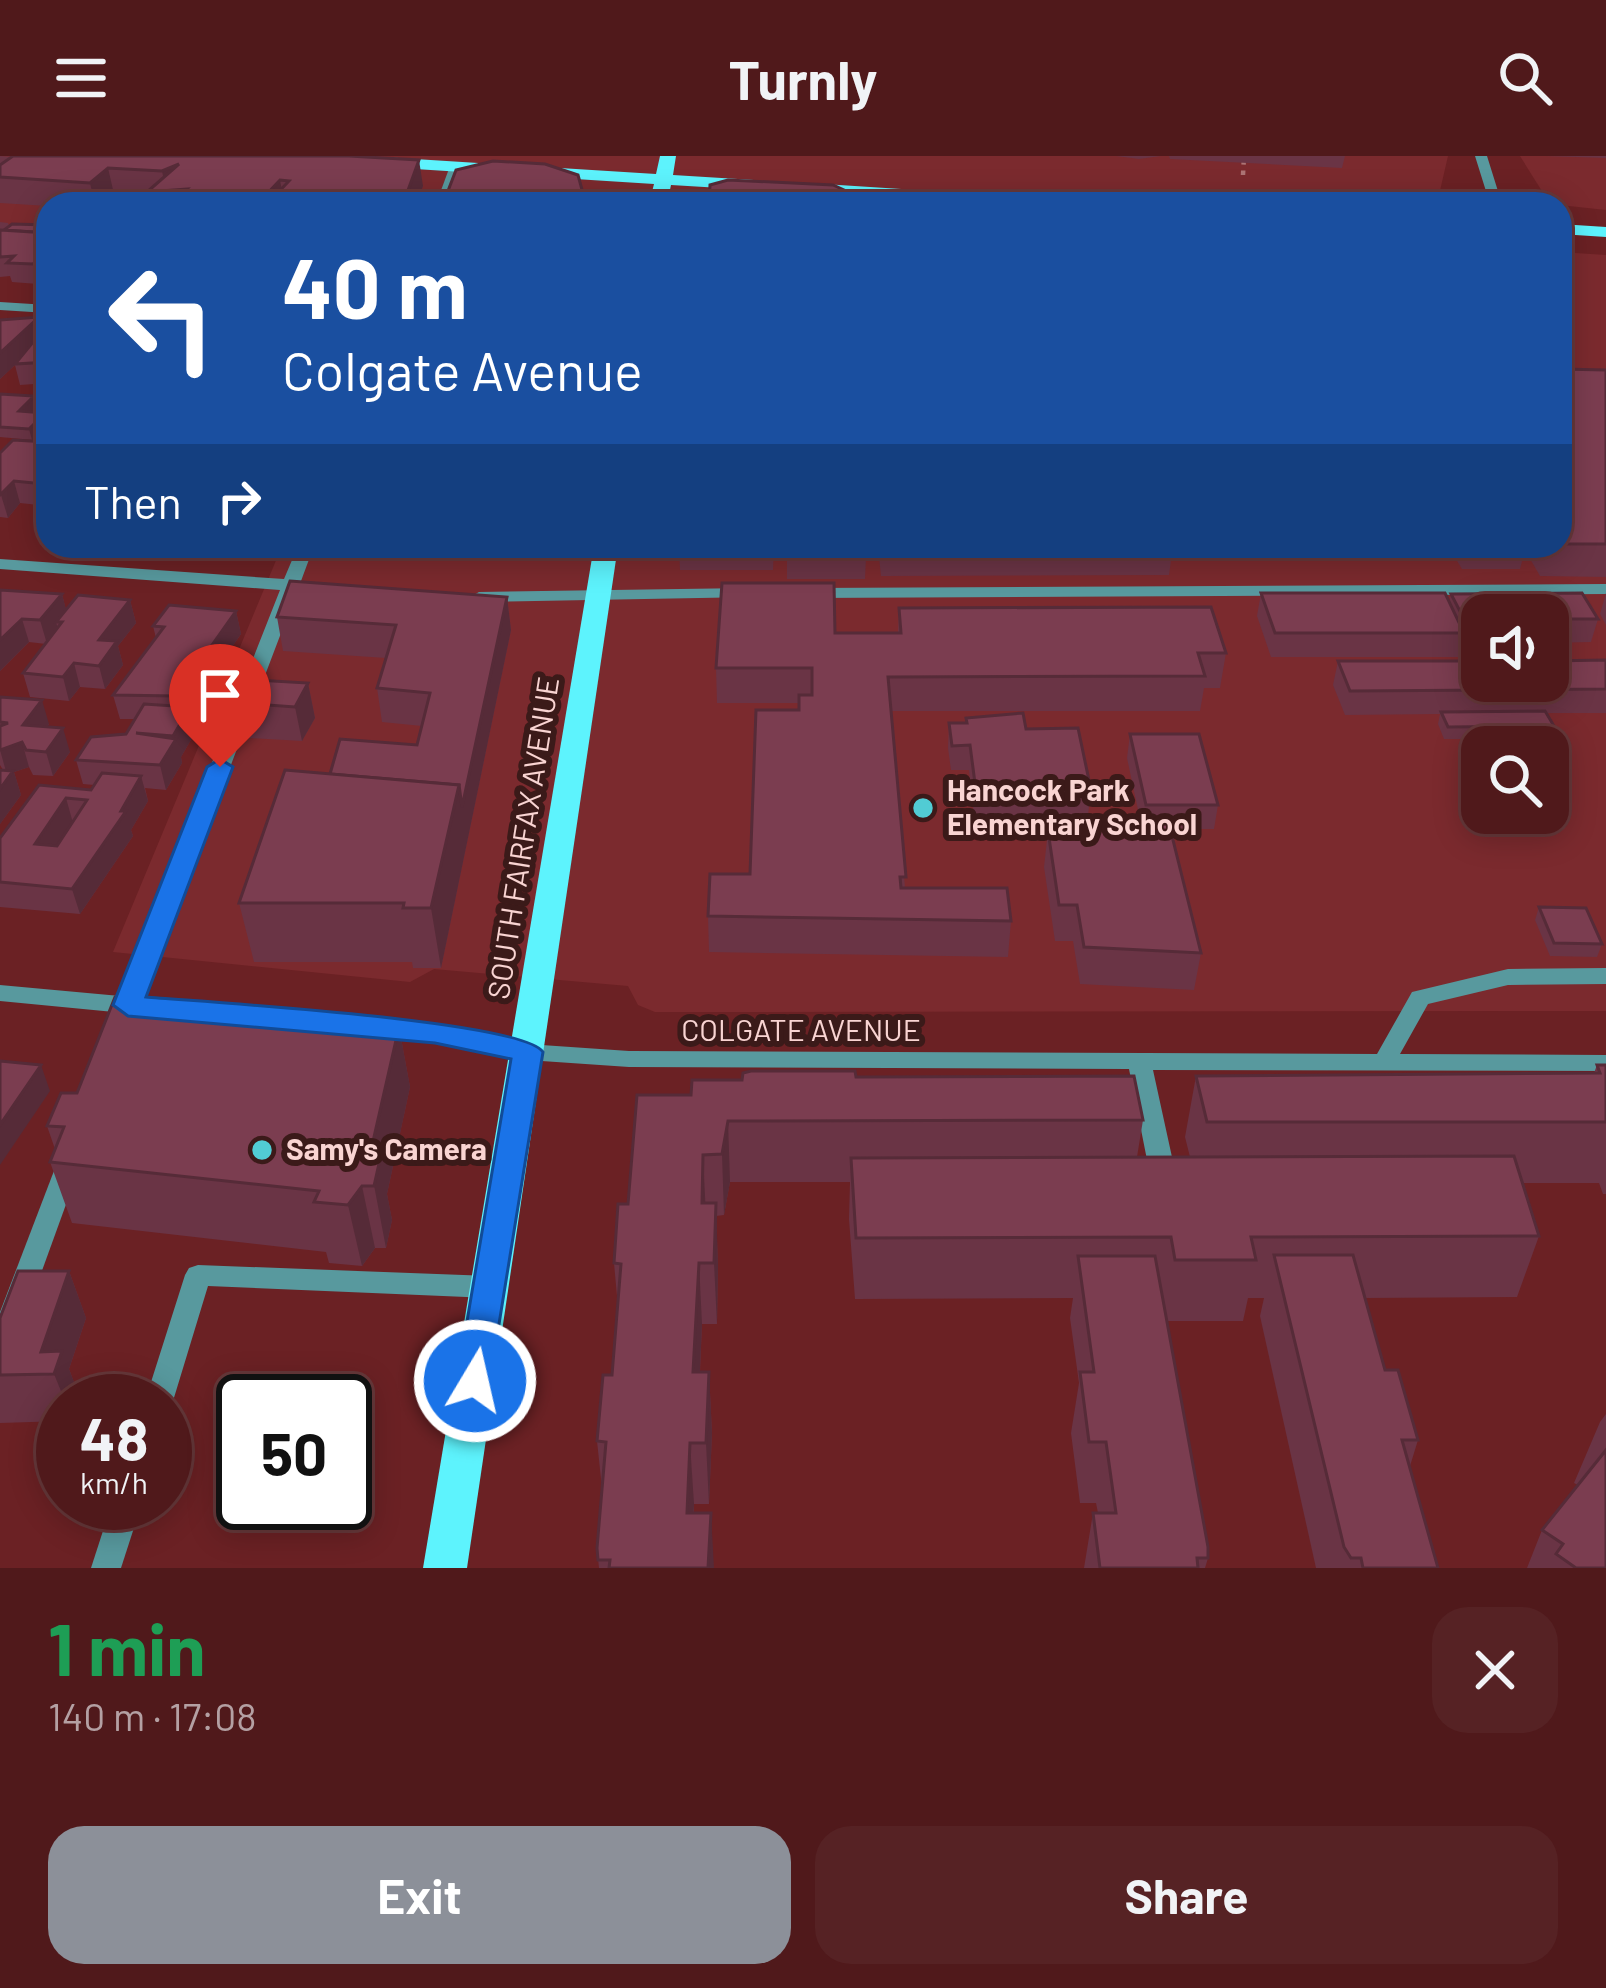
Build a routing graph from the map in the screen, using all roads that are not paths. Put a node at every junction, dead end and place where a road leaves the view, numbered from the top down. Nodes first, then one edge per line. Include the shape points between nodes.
1 (668, 156) edge
2 (1481, 156) edge
3 (355, 160) edge
4 (437, 160) edge
5 (456, 166) junction
6 (664, 179) junction
7 (446, 192) edge
8 (661, 192) edge
9 (868, 192) edge
10 (1492, 192) edge
11 (1572, 231) edge
12 (1606, 232) edge
13 (1572, 241) edge
14 (1606, 243) edge
15 (0, 306) edge
16 (36, 308) edge
17 (301, 558) edge
18 (604, 558) edge
19 (0, 564) edge
20 (291, 585) junction
21 (335, 588) edge
22 (1606, 589) edge
23 (599, 593) junction
24 (761, 593) edge
25 (784, 593) edge
26 (468, 596) edge
27 (1606, 976) edge
28 (0, 993) edge
29 (128, 1005) junction
30 (175, 1010) edge
31 (340, 1024) edge
32 (113, 1046) edge
33 (527, 1052) junction
34 (1140, 1063) junction
35 (1383, 1063) junction
36 (1606, 1063) edge
37 (81, 1132) edge
38 (1167, 1197) edge
39 (490, 1287) junction
40 (0, 1348) edge
41 (167, 1374) edge
42 (118, 1530) edge
43 (106, 1568) edge
44 (446, 1568) edge

1 - 6 main road
2 - 10 street
3 - 4 main road
4 - 5 main road
5 - 6 main road
5 - 7 street
6 - 8 main road
6 - 9 main road
11 - 12 main road
13 - 14 main road
15 - 16 street
17 - 20 street
18 - 23 main road, SOUTH FAIRFAX AVENUE
19 - 20 street
20 - 21 street
20 - 29 street
22 - 25 street
23 - 24 street
23 - 26 street
23 - 33 main road, SOUTH FAIRFAX AVENUE
27 - 35 street via 1508,977 1420,998
28 - 29 street
29 - 30 street
29 - 32 street
31 - 33 street, COLGATE AVENUE
33 - 34 street, COLGATE AVENUE
33 - 39 main road, SOUTH FAIRFAX AVENUE
34 - 35 street, COLGATE AVENUE
34 - 38 street
35 - 36 street, COLGATE AVENUE
37 - 40 street
39 - 41 street via 198,1275
39 - 44 main road, SOUTH FAIRFAX AVENUE
42 - 43 street

